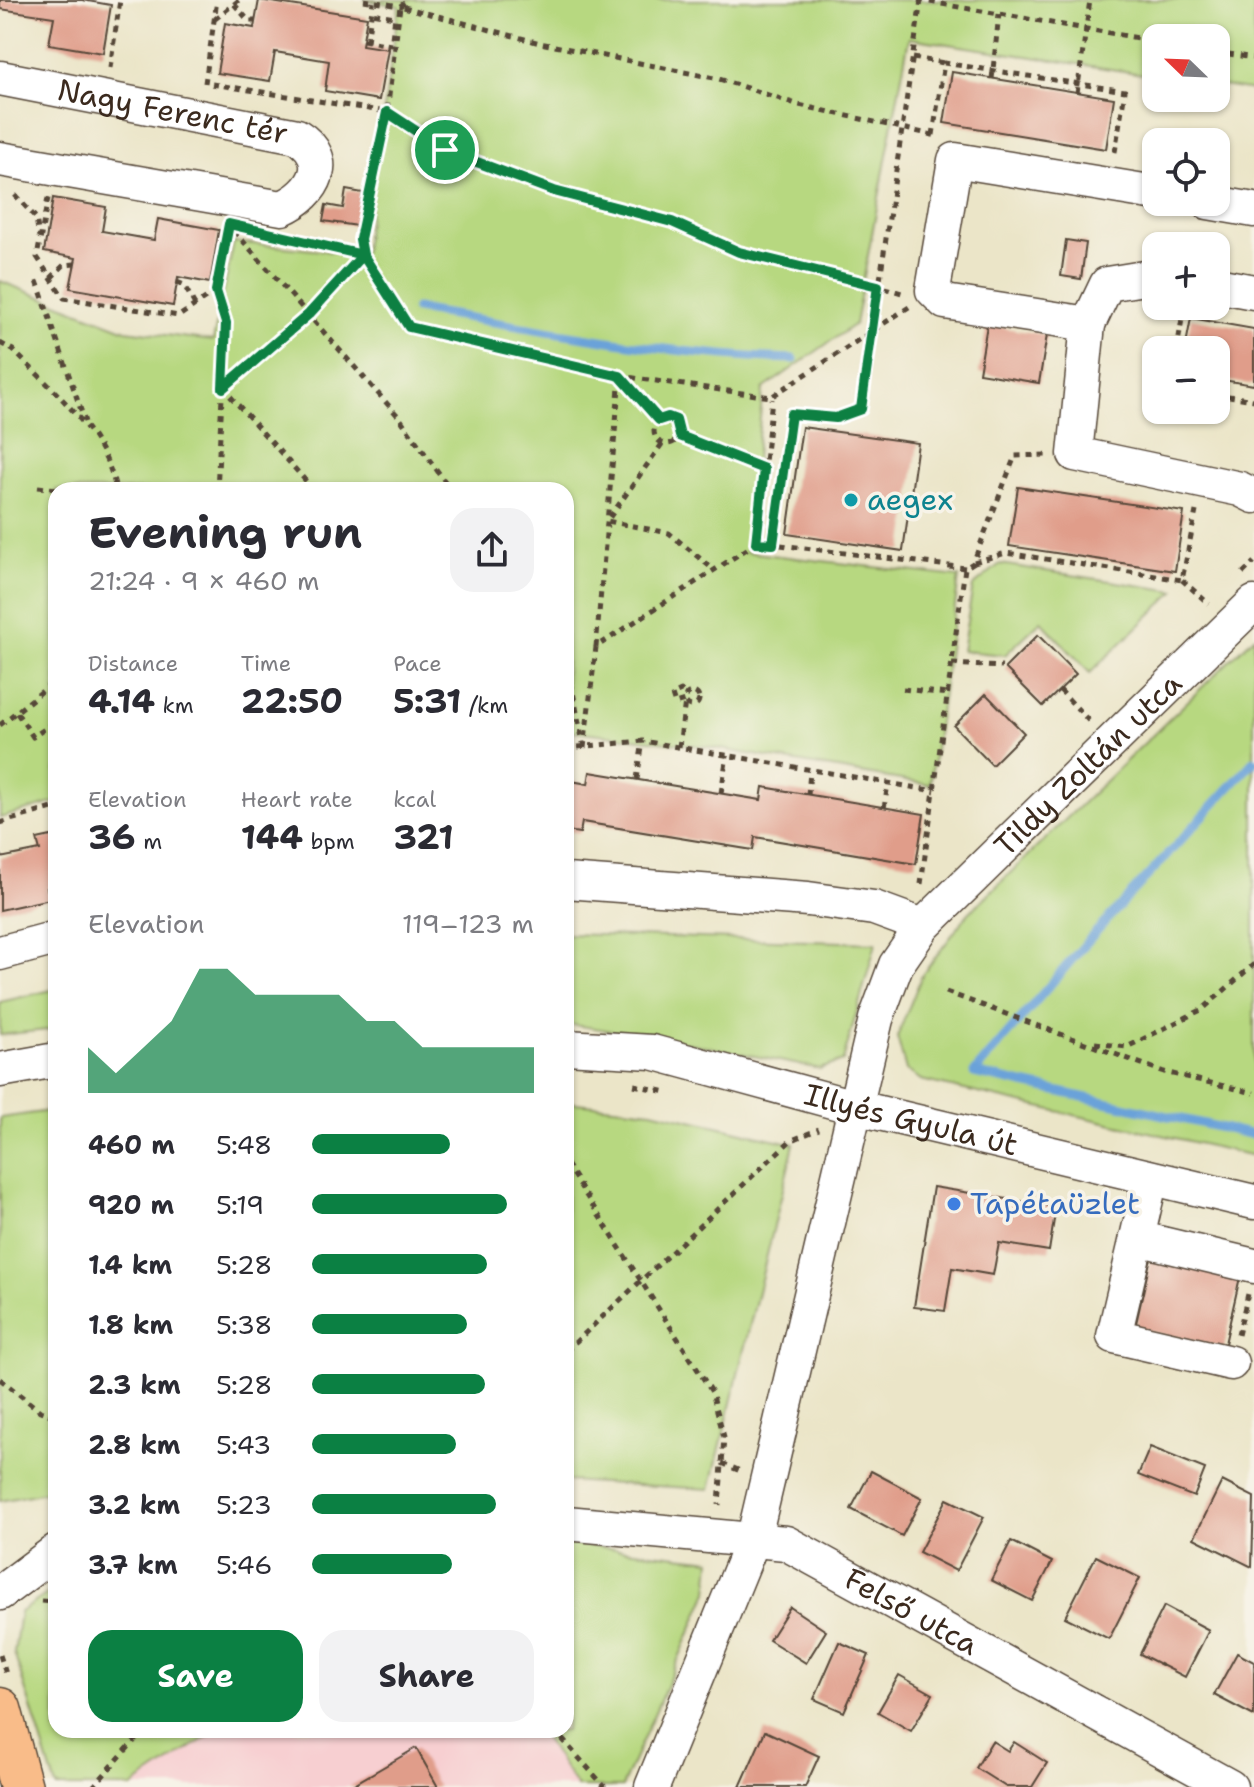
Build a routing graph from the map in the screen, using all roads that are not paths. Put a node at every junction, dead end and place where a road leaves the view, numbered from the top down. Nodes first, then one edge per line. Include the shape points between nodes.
1 (0, 78) edge
2 (0, 159) edge
3 (1142, 191) edge
4 (1230, 206) edge
5 (1254, 210) edge
6 (1142, 278) edge
7 (1230, 288) edge
8 (1254, 292) edge
9 (1088, 324) junction
10 (1254, 496) edge
11 (1254, 603) edge
12 (574, 882) edge
13 (919, 924) junction
14 (48, 940) edge
15 (0, 953) edge
16 (574, 1047) edge
17 (48, 1061) edge
18 (0, 1070) edge
19 (854, 1107) junction
20 (1151, 1178) junction
21 (1254, 1202) edge
22 (1137, 1238) junction
23 (1252, 1274) edge
24 (1231, 1363) road end
25 (574, 1524) edge
26 (754, 1537) junction
27 (48, 1557) edge
28 (0, 1593) edge
29 (0, 1709) edge
30 (21, 1787) edge
31 (652, 1787) edge
32 (1230, 1787) edge

1 - 2 street, Nagy Ferenc tér via 297,136 310,144 317,166 302,199 282,208
3 - 9 street via 955,160 927,294 945,302
4 - 5 street
6 - 9 street via 1107,284
7 - 8 street
9 - 10 street via 1075,454
11 - 13 street, Tildy Zoltán utca
12 - 13 street via 808,899 874,908
13 - 19 street, Tildy Zoltán utca via 896,965 876,1019
14 - 15 street
16 - 19 street, Illyés Gyula út via 652,1052
17 - 18 street
19 - 20 street, Illyés Gyula út
19 - 26 street, Tildy Zoltán utca
20 - 21 street, Illyés Gyula út
20 - 22 street
22 - 23 street
22 - 24 street via 1114,1336
25 - 26 street, Felső utca
26 - 31 street, Tildy Zoltán utca
26 - 32 street, Felső utca via 786,1543
27 - 28 street
29 - 30 main road

